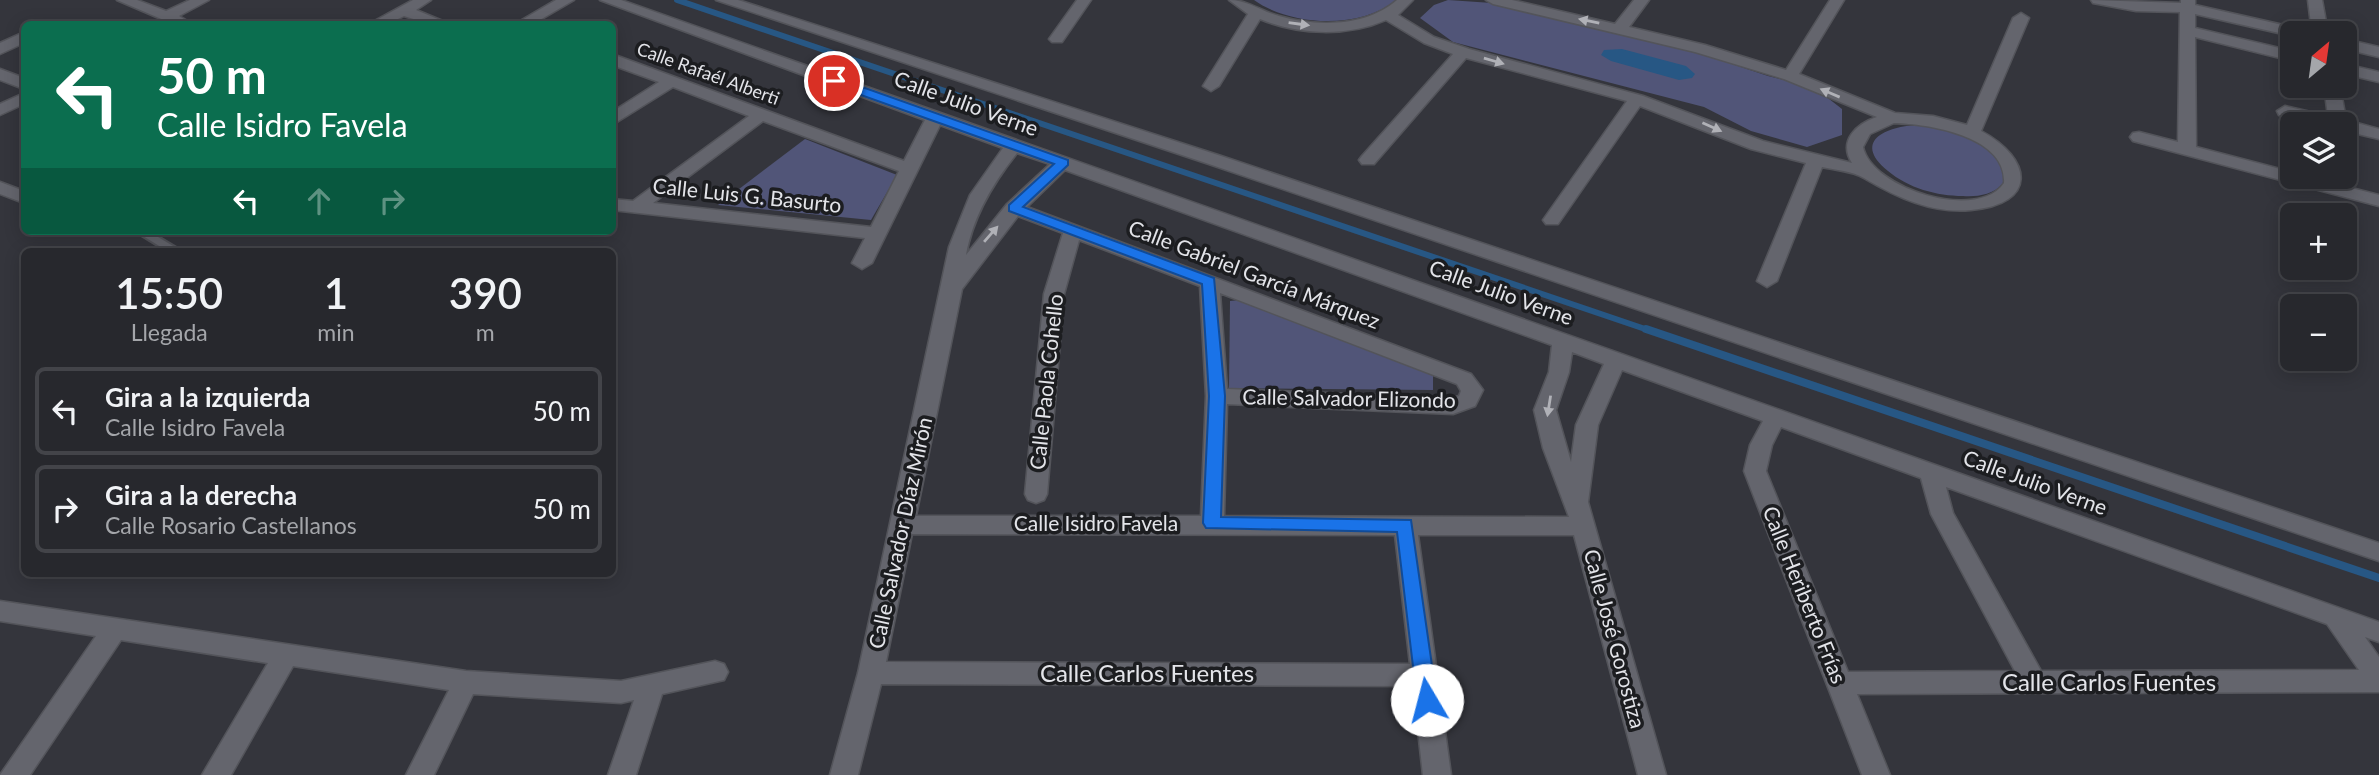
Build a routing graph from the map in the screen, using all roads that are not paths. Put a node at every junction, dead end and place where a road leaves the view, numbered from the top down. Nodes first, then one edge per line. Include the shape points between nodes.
1 (124, 0) edge
2 (202, 0) edge
3 (424, 0) edge
4 (567, 0) edge
5 (607, 0) edge
6 (723, 0) edge
7 (1084, 0) edge
8 (1236, 0) edge
9 (1406, 0) edge
10 (1493, 0) edge
11 (1642, 0) edge
12 (1837, 0) edge
13 (2098, 0) edge
14 (2315, 0) edge
15 (2188, 4) edge
16 (404, 11) junction
17 (1256, 13) junction
18 (1388, 15) junction
19 (165, 17) junction
20 (2021, 18) dead end
21 (176, 21) edge
22 (383, 21) edge
23 (433, 21) edge
24 (528, 21) edge
25 (2318, 21) edge
26 (1620, 28) junction
27 (2280, 28) edge
28 (2188, 31) junction
29 (21, 38) edge
30 (1057, 39) dead end
31 (2357, 47) edge
32 (0, 49) edge
33 (1463, 52) junction
34 (2379, 52) edge
35 (2280, 53) edge
36 (616, 60) edge
37 (2357, 72) edge
38 (0, 74) edge
39 (1790, 76) junction
40 (2379, 77) edge
41 (673, 81) junction
42 (21, 84) edge
43 (1211, 86) dead end
44 (1637, 99) junction
45 (21, 100) edge
46 (0, 110) edge
47 (2285, 111) dead end
48 (2289, 112) edge
49 (762, 114) junction
50 (616, 117) edge
51 (935, 117) junction
52 (1893, 118) junction
53 (2357, 128) edge
54 (1972, 133) junction
55 (2379, 134) edge
56 (2139, 137) dead end
57 (1014, 145) junction
58 (2187, 150) junction
59 (1817, 158) junction
60 (1368, 160) dead end
61 (1063, 162) junction
62 (909, 169) junction
63 (1869, 173) junction
64 (0, 187) edge
65 (21, 197) edge
66 (2379, 201) edge
67 (616, 204) edge
68 (636, 206) junction
69 (1013, 208) junction
70 (1552, 220) dead end
71 (1073, 230) junction
72 (877, 233) junction
73 (147, 235) edge
74 (170, 248) edge
75 (862, 263) dead end
76 (1767, 281) dead end
77 (1209, 282) junction
78 (951, 289) junction
79 (1563, 340) junction
80 (1618, 359) junction
81 (1472, 390) joint
82 (1217, 396) junction
83 (1777, 415) junction
84 (1930, 469) junction
85 (1036, 494) dead end
86 (1580, 514) junction
87 (1212, 523) junction
88 (903, 525) junction
89 (1405, 525) junction
90 (2379, 552) edge
91 (0, 611) edge
92 (2335, 616) junction
93 (115, 629) junction
94 (2379, 632) edge
95 (286, 656) junction
96 (715, 672) dead end
97 (871, 673) junction
98 (1424, 675) junction
99 (2379, 679) edge
100 (466, 682) junction
101 (1839, 683) junction
102 (2035, 684) junction
103 (652, 685) junction
104 (14, 775) edge
105 (215, 775) edge
106 (420, 775) edge
107 (622, 775) edge
108 (844, 775) edge
109 (1437, 775) edge
110 (1652, 775) edge
111 (1876, 775) edge

1 - 19 street
2 - 19 street
3 - 16 street
4 - 24 street
5 - 51 street, Calle Julio Verne
6 - 90 street, Calle Julio Verne via 1215,160
7 - 30 street
8 - 17 street
9 - 18 street
26 -> 10 street
11 - 26 street
12 - 39 street
13 - 15 street via 2136,7
14 - 25 street
15 - 27 street
15 - 28 street
16 - 22 street
16 - 23 street
17 -> 18 street via 1324,27
17 - 43 street
18 - 33 street via 1429,40
19 - 21 street
20 - 54 street
26 - 39 street
28 - 35 street
28 - 58 street
29 - 32 street
31 - 34 street
33 -> 44 street
33 - 60 street
36 - 41 street, Calle Rafaél Alberti
37 - 40 street
38 - 42 street
52 -> 39 street
41 - 49 street, Calle Rafaél Alberti
41 - 50 street
44 -> 59 street via 1757,145
44 - 70 street
45 - 46 street
47 - 48 street
49 - 62 street, Calle Rafaél Alberti
49 - 68 street
51 - 57 street, Calle Julio Verne
51 - 62 street
52 - 54 street via 1932,120
52 - 63 street via 1873,122 1859,131 1853,143 1856,158
53 - 55 street
54 - 63 street via 2007,159 2014,173 2013,186 2004,196 1987,203 1938,203 1887,186
56 - 58 street
57 - 61 street, Calle Julio Verne
57 - 78 street, Calle Salvador Díaz Mirón via 982,187 963,224 954,253
58 - 66 street
59 - 63 street
59 - 76 street
61 - 69 street, Calle Salvador Díaz Mirón
61 - 79 street, Calle Julio Verne
62 - 72 street
64 - 65 street
67 - 68 street, Calle Luis G. Basurto
68 - 72 street, Calle Luis G. Basurto
69 - 71 street, Calle Gabriel García Márquez
78 -> 69 street, Calle Salvador Díaz Mirón
71 - 77 street, Calle Gabriel García Márquez
71 - 85 street, Calle Paola Cohello via 1054,294
72 - 75 street
73 - 74 lane
77 - 81 street, Calle Gabriel García Márquez via 1464,379
77 - 82 street
78 - 88 street, Calle Salvador Díaz Mirón
79 - 80 street, Calle Julio Verne
79 -> 86 street, Calle José Gorostiza via 1559,372 1545,410 1554,448
80 - 83 street, Calle Julio Verne
80 - 86 street, Calle José Gorostiza via 1587,425
81 - 82 street, Calle Salvador Elizondo via 1468,401 1453,406
82 - 87 street
83 - 84 street, Calle Julio Verne
83 - 101 street, Calle Heriberto Frías via 1761,445 1755,471
84 - 92 street, Calle Julio Verne
84 - 102 street via 1942,514
86 - 89 street, Calle Isidro Favela
86 - 110 street, Calle José Gorostiza
87 - 88 street, Calle Isidro Favela
87 - 89 street, Calle Isidro Favela
88 - 97 street, Calle Salvador Díaz Mirón
89 - 98 street
91 - 93 street
92 - 94 street, Calle Julio Verne
92 - 99 street
93 - 95 street
93 - 104 street
95 - 100 street
95 - 105 street
96 - 103 street
97 - 98 street, Calle Carlos Fuentes
97 - 108 street, Calle Salvador Díaz Mirón
98 - 109 street
99 - 102 street, Calle Carlos Fuentes
100 - 103 street via 621,692
100 - 106 street
101 - 102 street, Calle Carlos Fuentes
101 - 111 street, Calle Heriberto Frías
103 - 107 street

